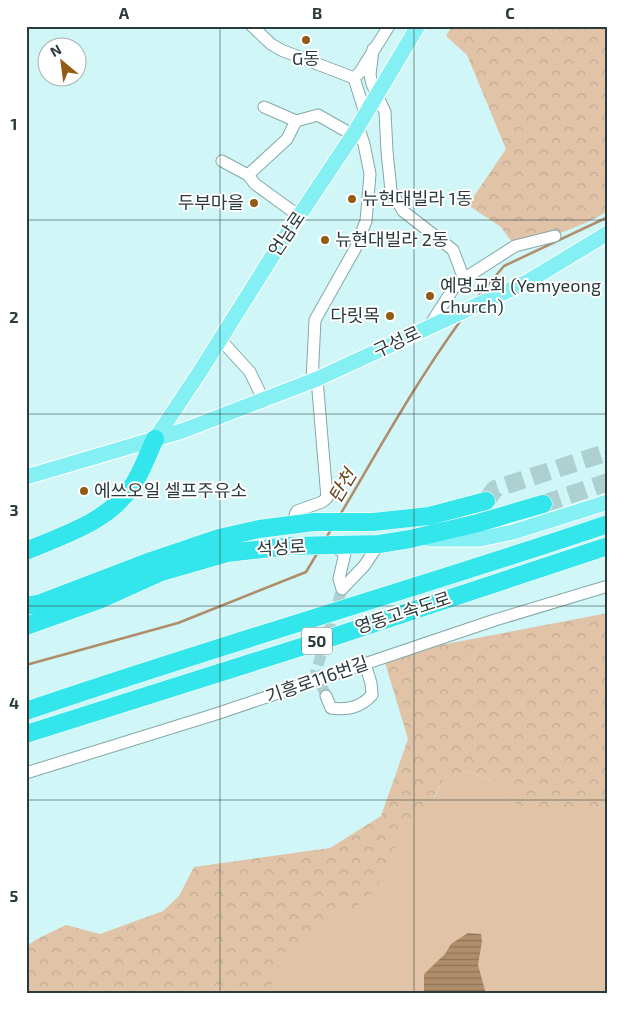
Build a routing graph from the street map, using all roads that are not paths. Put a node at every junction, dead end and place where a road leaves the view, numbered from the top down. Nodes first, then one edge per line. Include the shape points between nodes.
1 (252, 26) edge
2 (389, 26) edge
3 (418, 26) edge
4 (373, 49) junction
5 (354, 78) junction
6 (377, 95) junction
7 (264, 107) dead end
8 (296, 121) junction
9 (359, 125) junction
10 (222, 161) dead end
11 (248, 175) junction
12 (299, 216) junction
13 (608, 233) edge
14 (555, 236) dead end
15 (464, 279) junction
16 (428, 328) junction
17 (220, 339) junction
18 (315, 380) junction
19 (263, 399) junction
20 (155, 440) junction
21 (26, 477) edge
22 (486, 501) tunnel mouth
23 (608, 502) edge
24 (543, 504) tunnel mouth
25 (608, 524) edge
26 (295, 525) junction
27 (26, 538) edge
28 (410, 539) junction
29 (373, 544) junction
30 (608, 546) edge
31 (338, 549) dead end
32 (26, 551) edge
33 (608, 586) edge
34 (26, 606) edge
35 (26, 626) edge
36 (365, 664) junction
37 (326, 696) tunnel mouth
38 (26, 711) edge
39 (26, 734) edge
40 (26, 773) edge

1 - 5 street via 281,50
2 - 4 street
3 - 6 main road, 언남로
4 - 5 street
4 - 6 street via 370,75
5 - 9 street
6 - 9 main road, 언남로
6 - 15 street via 386,112 391,191 403,210 453,250
7 - 8 street
8 - 9 street via 318,114
8 - 11 street via 287,139
9 - 12 main road, 언남로
9 - 18 street via 370,174 366,220 355,249 315,320
10 - 11 street
11 - 12 street via 255,184
12 - 17 main road, 언남로
13 - 16 main road, 구성로 via 527,282
14 - 15 street via 515,246
15 - 16 street via 453,289
16 - 18 main road, 구성로
17 - 19 street via 250,372
17 - 20 main road, 언남로
18 - 19 main road, 구성로
18 - 26 street via 327,498 297,511
19 - 20 main road, 구성로
20 - 21 main road, 구성로
20 - 27 highway via 108,500 92,511
20 - 32 highway via 135,483 115,506 88,524
22 - 26 highway, 석성로 via 429,516
23 - 28 main road via 480,539
24 - 28 highway, 석성로
25 - 38 highway, 영동고속도로 / 50
26 - 34 highway, 석성로 via 218,538
28 - 29 highway, 석성로
29 - 31 street via 364,566 342,589 339,579 345,553
29 - 35 highway, 석성로 via 299,546 226,553 161,572 99,600
30 - 39 highway, 영동고속도로 / 50
33 - 36 street, 기흥로116번길
36 - 37 street via 372,683 372,695 364,703 355,708 331,708
36 - 40 street, 기흥로116번길

